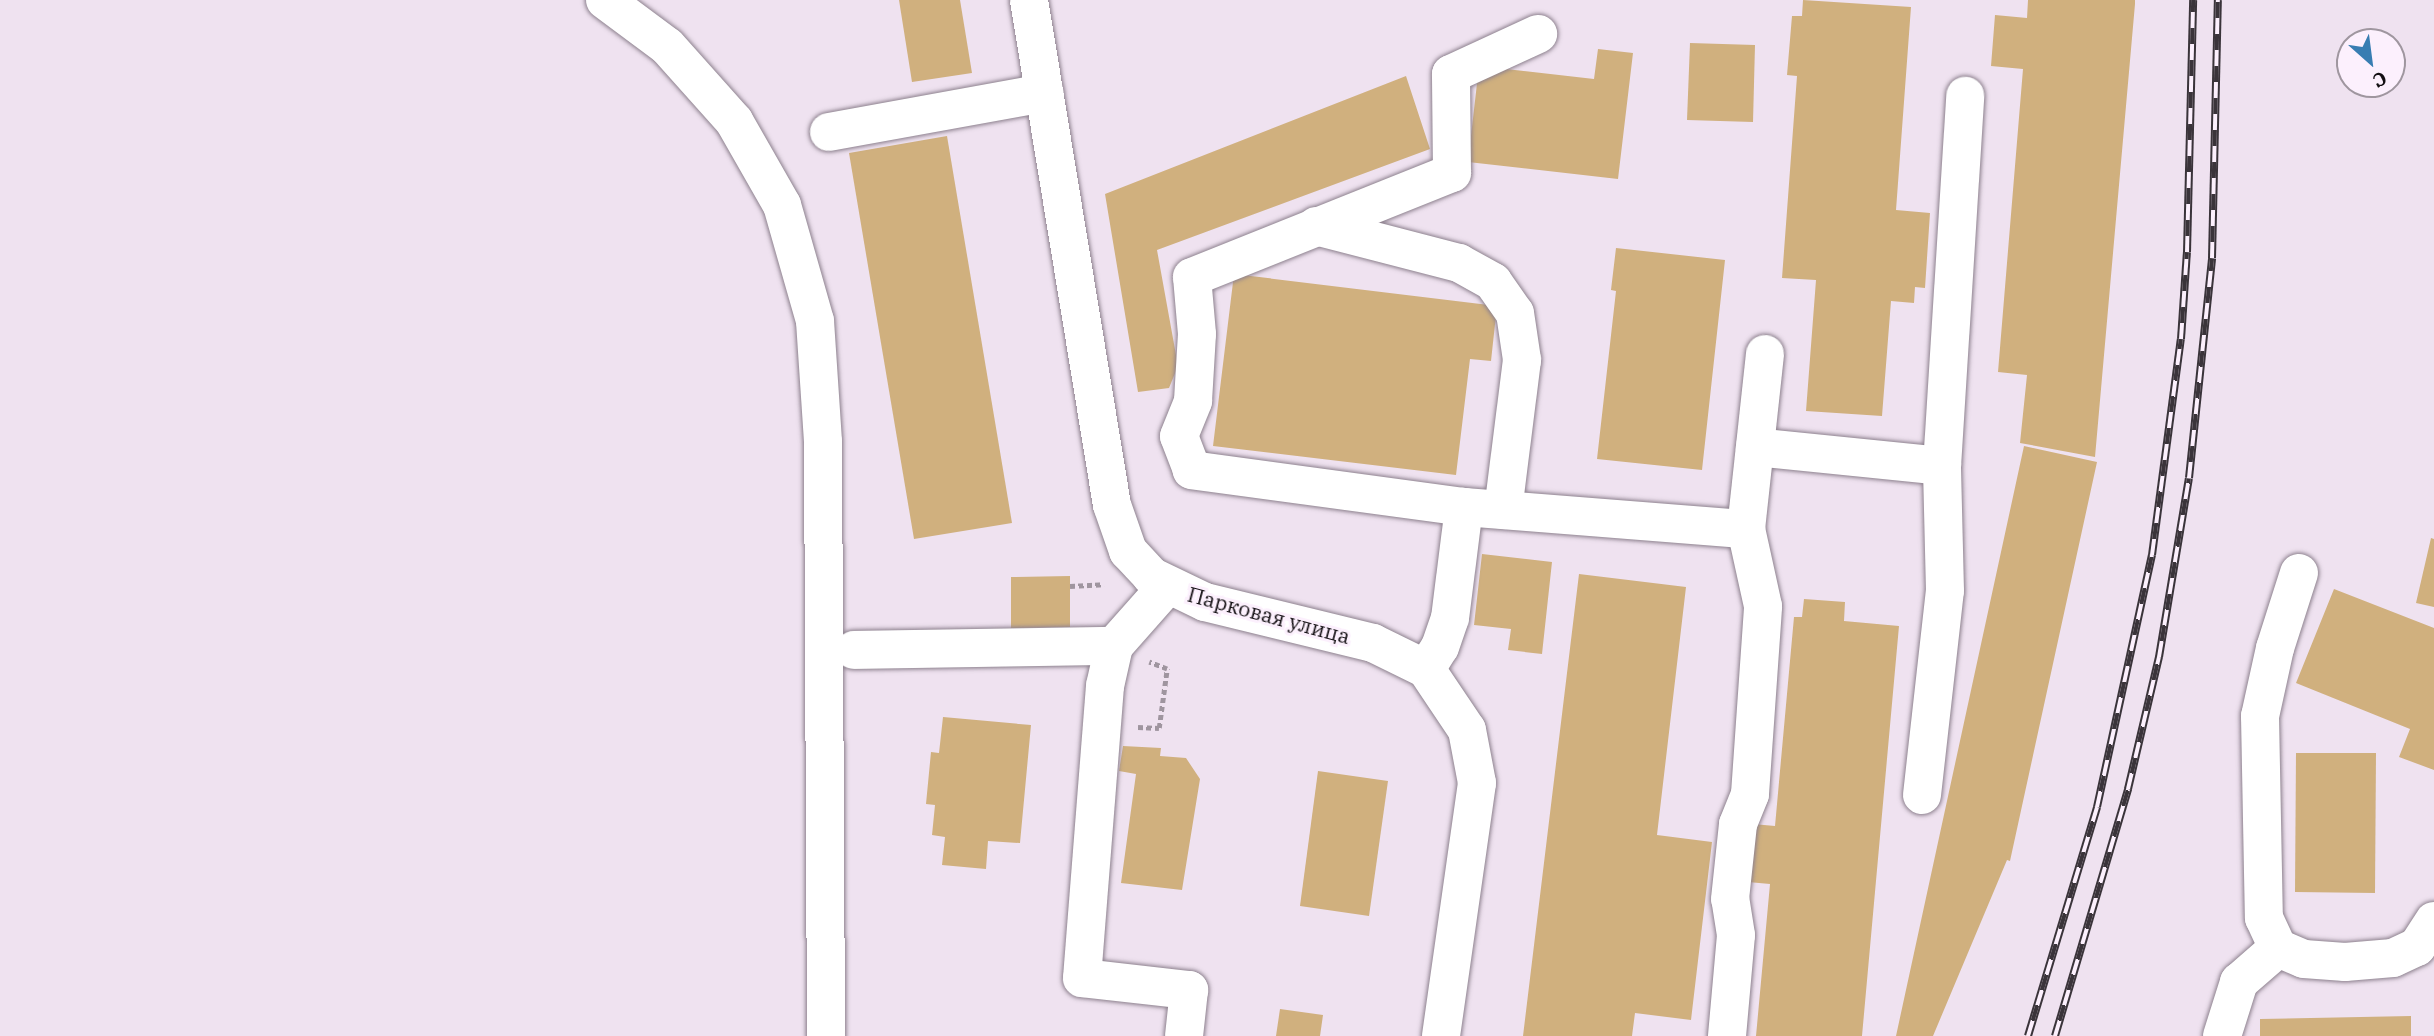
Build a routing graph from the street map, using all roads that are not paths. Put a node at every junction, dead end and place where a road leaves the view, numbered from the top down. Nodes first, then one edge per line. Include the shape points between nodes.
1 (604, 0) edge
2 (1029, 0) edge
3 (1538, 34) dead end
4 (1044, 93) junction
5 (1965, 96) dead end
6 (829, 132) dead end
7 (1316, 226) junction
8 (1765, 354) dead end
9 (1755, 447) junction
10 (1942, 466) junction
11 (1464, 507) junction
12 (1503, 510) junction
13 (1746, 529) junction
14 (2299, 573) dead end
15 (1167, 586) junction
16 (1114, 646) junction
17 (854, 650) dead end
18 (1426, 669) junction
19 (1922, 796) dead end
20 (2434, 921) edge
21 (2278, 948) junction
22 (826, 1036) edge
23 (1184, 1036) edge
24 (1441, 1036) edge
25 (1727, 1036) edge
26 (2222, 1036) edge

1 - 22 street via 667,46 734,121 782,205 816,334 823,442
2 - 4 street, Парковая улица
3 - 7 street via 1451,75 1452,173
4 - 6 street
4 - 15 street, Парковая улица via 1112,505 1128,551
5 - 10 street
7 - 11 street via 1192,277 1197,334 1192,401 1180,436 1192,470
7 - 12 street via 1459,263 1493,282 1515,313 1522,360
8 - 9 street
9 - 10 street
9 - 13 street
10 - 19 street via 1945,592
11 - 12 street
11 - 18 street via 1450,618
12 - 13 street
13 - 25 street via 1763,606 1750,794 1738,824 1730,899 1736,935
14 - 21 street via 2260,716 2264,918
15 - 16 street
15 - 18 street, Парковая улица via 1231,609 1373,643
16 - 17 street
16 - 23 street via 1102,724 1082,978 1189,989
18 - 24 street, Парковая улица via 1467,730 1477,783
20 - 21 street via 2417,947 2393,958 2304,959
21 - 26 street via 2239,982

